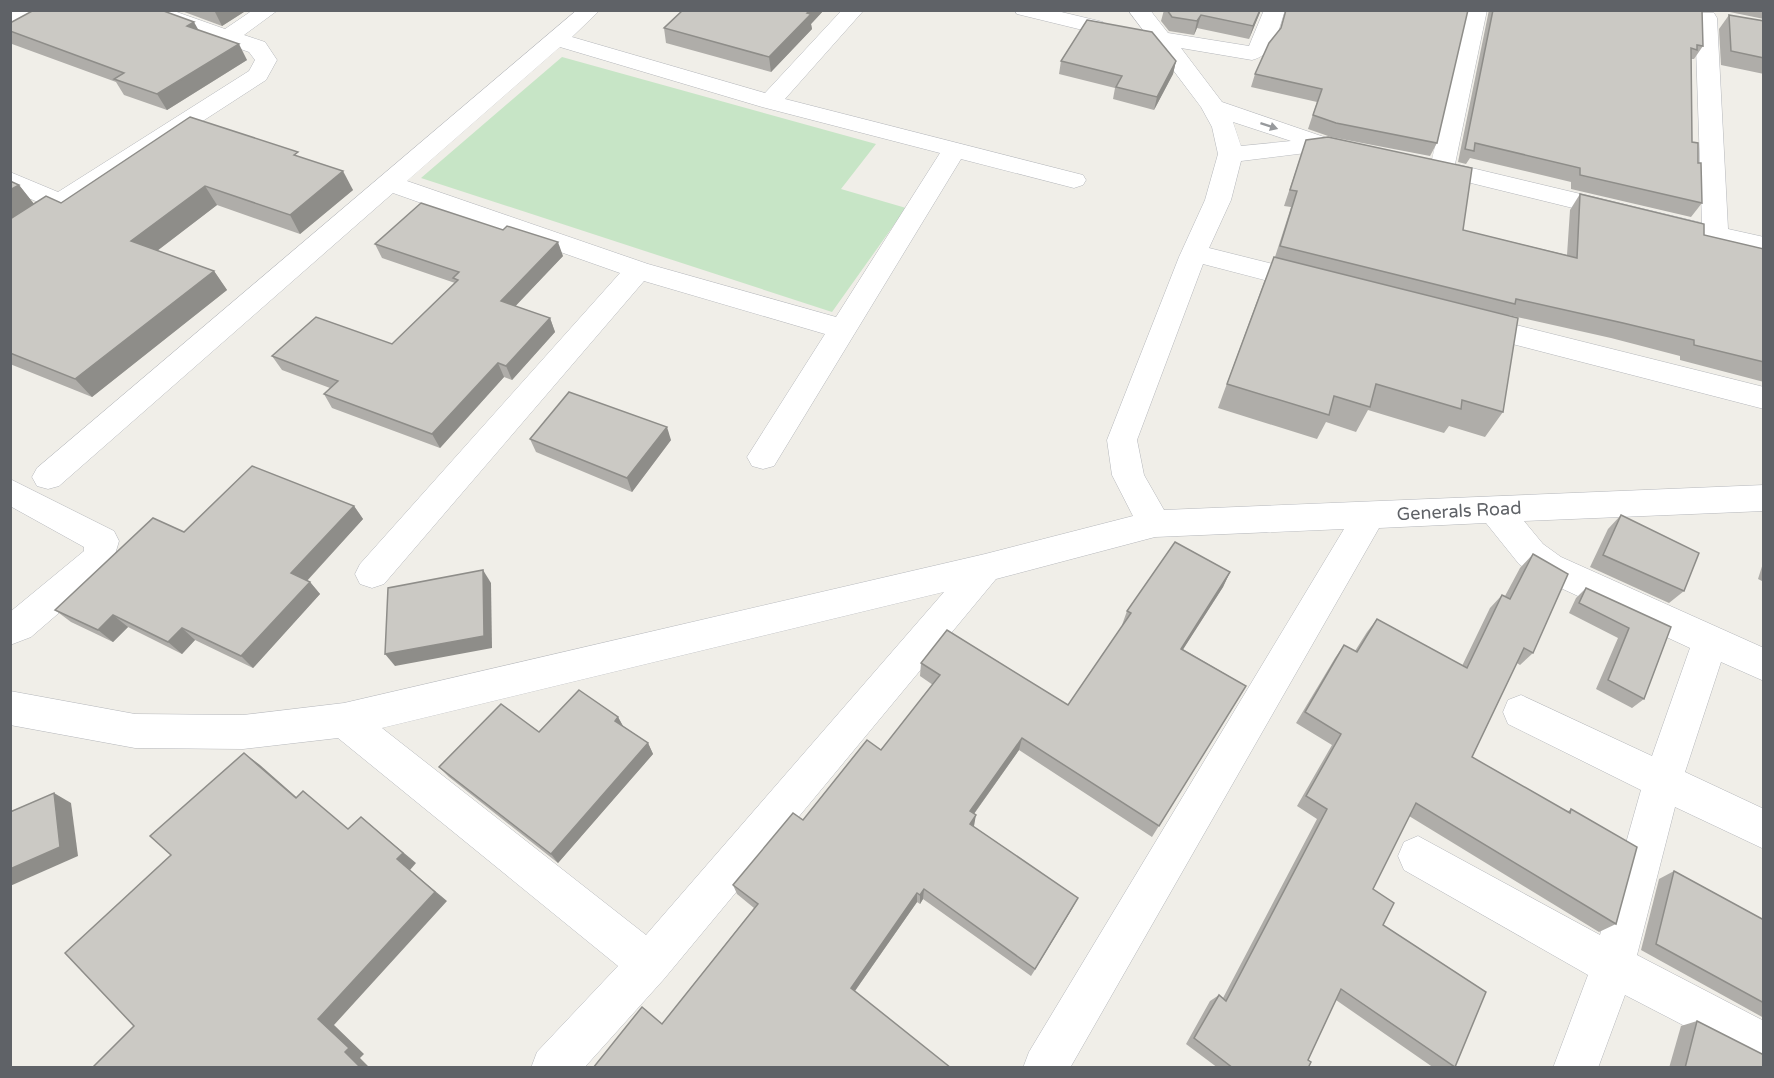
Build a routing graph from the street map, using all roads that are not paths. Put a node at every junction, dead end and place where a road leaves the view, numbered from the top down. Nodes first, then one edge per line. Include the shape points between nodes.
1 (27, 10) edge
2 (149, 10) edge
3 (268, 10) edge
4 (591, 10) edge
5 (854, 10) edge
6 (1024, 10) edge
7 (1138, 10) edge
8 (1275, 10) edge
9 (1477, 10) edge
10 (1707, 18) dead end
11 (10, 19) edge
12 (1095, 27) edge
13 (228, 36) junction
14 (1161, 38) junction
15 (558, 40) junction
16 (770, 102) junction
17 (1213, 107) junction
18 (1325, 145) junction
19 (955, 149) junction
20 (1372, 154) edge
21 (1230, 155) junction
22 (1407, 161) edge
23 (1442, 168) junction
24 (10, 180) edge
25 (1074, 180) dead end
26 (388, 183) junction
27 (60, 202) junction
28 (10, 234) edge
29 (1715, 235) junction
30 (1764, 246) edge
31 (1194, 253) junction
32 (638, 270) junction
33 (1333, 289) edge
34 (1450, 318) edge
35 (843, 329) junction
36 (1764, 398) edge
37 (763, 457) dead end
38 (48, 477) dead end
39 (10, 490) edge
40 (1764, 498) edge
41 (1495, 510) junction
42 (1369, 515) junction
43 (1155, 524) junction
44 (985, 568) junction
45 (372, 574) dead end
46 (10, 630) edge
47 (1710, 641) junction
48 (1764, 665) edge
49 (10, 708) edge
50 (1521, 712) dead end
51 (344, 720) junction
52 (1664, 781) junction
53 (1764, 830) edge
54 (1418, 856) dead end
55 (649, 964) junction
56 (1612, 964) junction
57 (1764, 1045) edge
58 (554, 1068) edge
59 (1045, 1068) edge
60 (1575, 1068) edge

1 - 11 street
2 - 13 street
3 - 13 street
4 - 15 street
5 - 16 street
6 - 12 street
7 - 14 street
8 - 14 street via 1260,49 1252,53
9 - 23 street
10 - 29 street
13 - 27 street via 258,47 266,60 258,75
14 - 17 street
15 - 16 street
15 - 26 street
16 - 19 street
17 -> 18 street
17 - 21 street via 1226,131
18 - 20 street
18 - 21 street
19 - 25 street
19 - 35 street
21 - 31 street
22 - 23 street
23 - 29 street
24 - 27 street
26 - 32 street
26 - 38 street
27 - 28 street
29 - 30 street
31 - 33 street
31 - 43 street via 1122,440 1123,465 1132,488
32 - 35 street
32 - 45 street
34 - 36 street
35 - 37 street
39 - 46 street via 102,541 99,558
40 - 41 street, Generals Road
41 - 42 street, Generals Road
41 - 47 street via 1531,554 1549,567
42 - 43 street, Generals Road
42 - 59 street
43 - 44 street, Generals Road
44 - 51 street, Generals Road
44 - 55 street
47 - 48 street
47 - 52 street
49 - 51 street, Generals Road via 135,731 243,732
50 - 52 street
51 - 55 street
52 - 53 street
52 - 56 street
54 - 56 street
55 - 58 street
56 - 57 street
56 - 60 street

